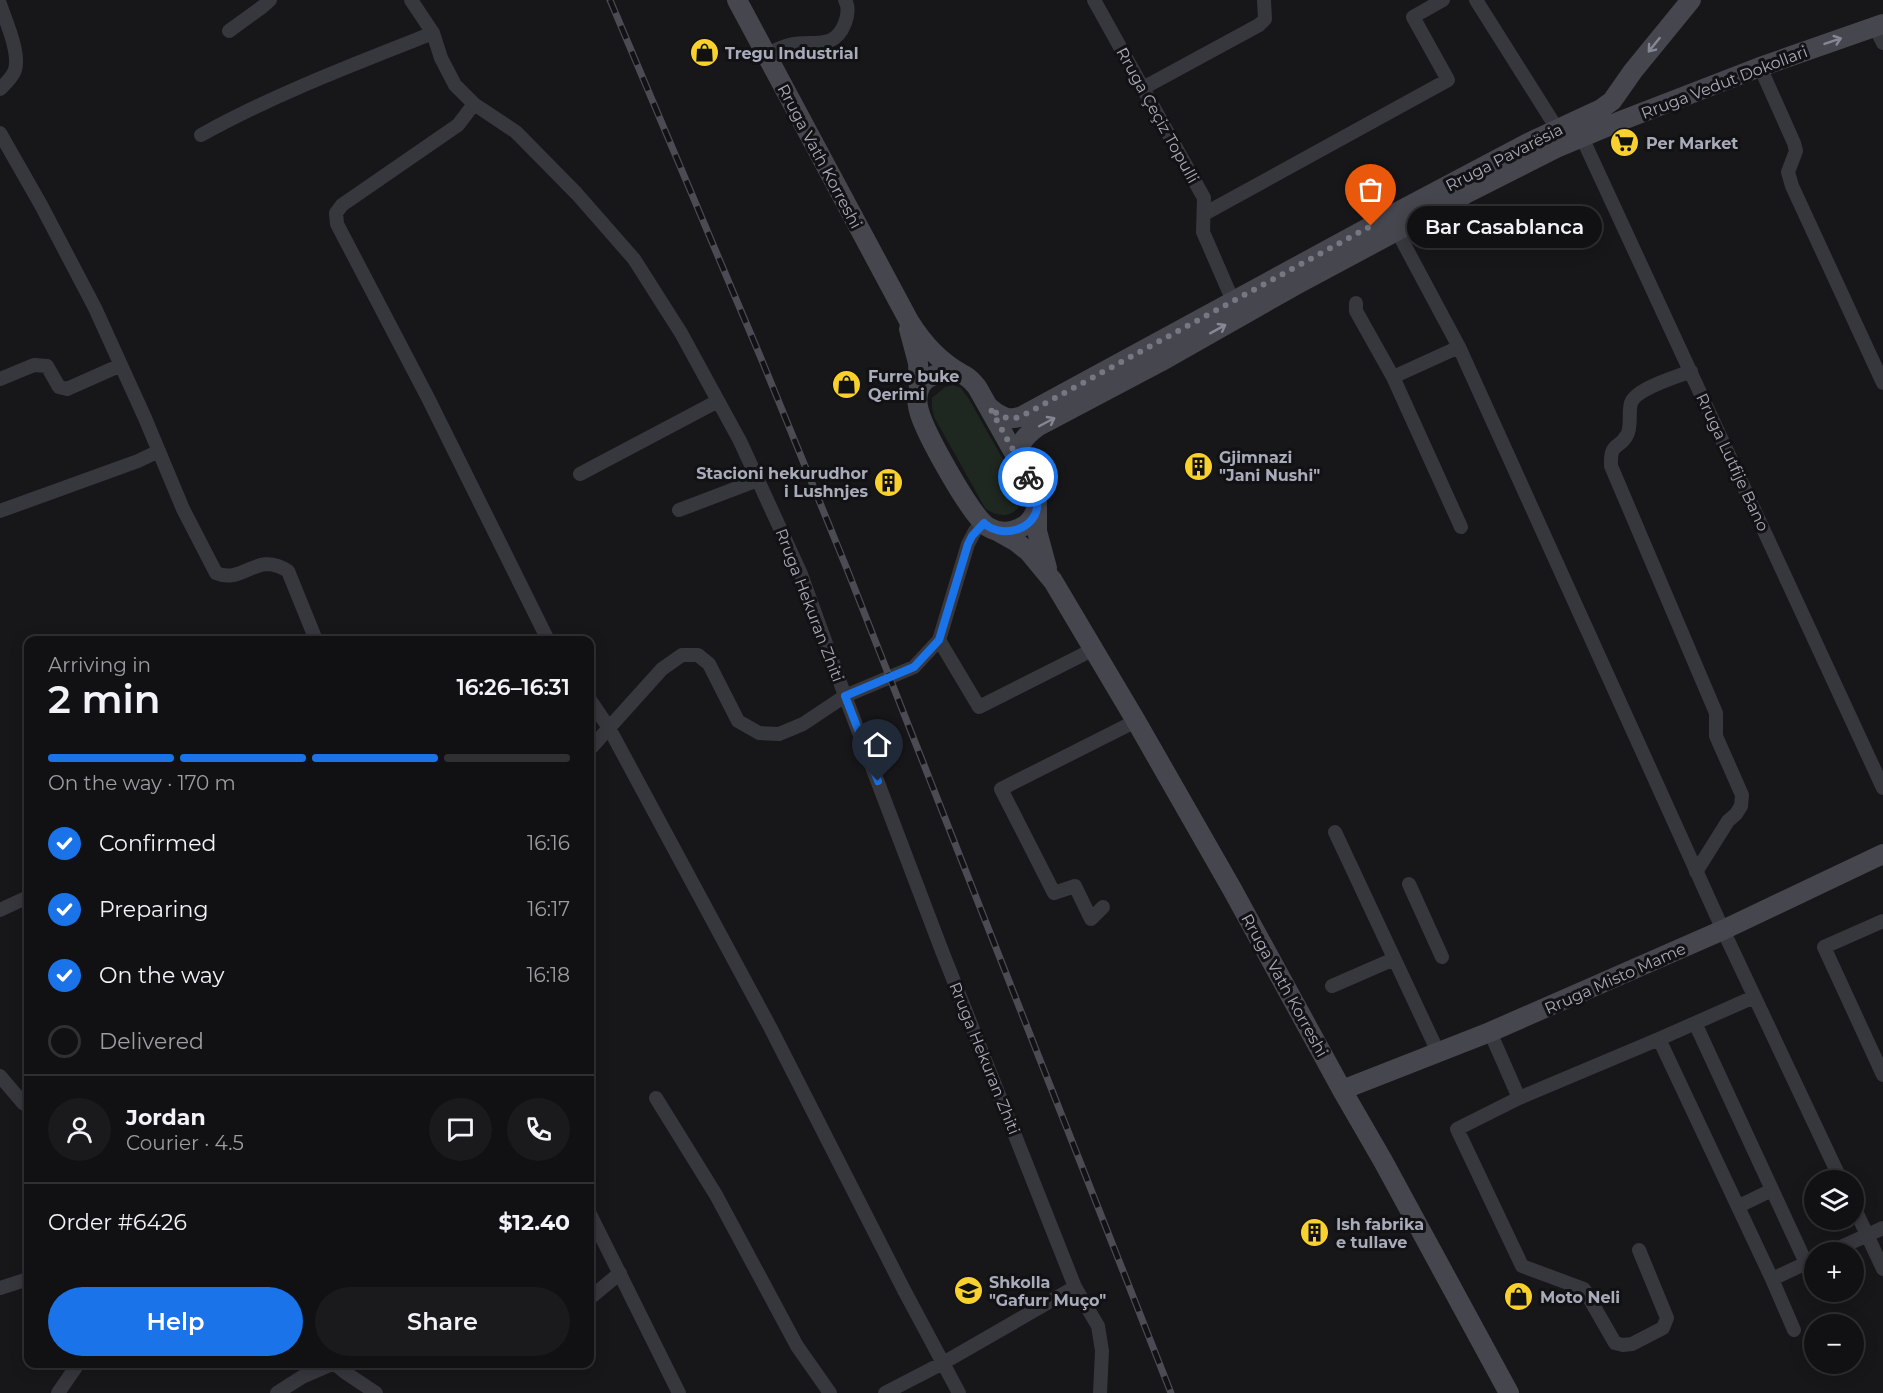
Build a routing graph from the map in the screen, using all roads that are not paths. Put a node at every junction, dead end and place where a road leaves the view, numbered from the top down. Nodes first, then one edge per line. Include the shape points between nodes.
1 (270, 0) edge
2 (411, 0) edge
3 (737, 0) edge
4 (845, 0) edge
5 (1094, 0) edge
6 (1264, 0) edge
7 (1443, 0) edge
8 (1476, 0) edge
9 (1691, 0) edge
10 (0, 4) edge
11 (229, 31) dead end
12 (1880, 31) edge
13 (433, 33) junction
14 (767, 54) junction
15 (1760, 67) junction
16 (1143, 88) junction
17 (0, 89) edge
18 (1614, 98) junction
19 (474, 104) junction
20 (1634, 116) junction
21 (0, 133) edge
22 (1570, 133) junction
23 (201, 135) dead end
24 (1204, 214) junction
25 (1397, 231) junction
26 (1233, 301) junction
27 (1356, 303) dead end
28 (903, 312) junction
29 (1459, 347) junction
30 (121, 365) junction
31 (1691, 371) junction
32 (962, 374) junction
33 (1393, 377) junction
34 (0, 379) edge
35 (1883, 383) edge
36 (919, 390) junction
37 (718, 401) junction
38 (990, 408) junction
39 (159, 451) junction
40 (1022, 467) junction
41 (580, 474) dead end
42 (758, 480) junction
43 (1037, 507) junction
44 (679, 510) dead end
45 (0, 511) edge
46 (991, 527) junction
47 (1461, 527) dead end
48 (1053, 581) junction
49 (314, 636) edge
50 (546, 636) edge
51 (939, 640) junction
52 (1094, 649) junction
53 (845, 696) junction
54 (594, 706) edge
55 (1136, 721) junction
56 (609, 728) junction
57 (594, 745) edge
58 (1883, 788) edge
59 (1335, 832) dead end
60 (1883, 854) edge
61 (1696, 872) junction
62 (1409, 884) dead end
63 (24, 899) edge
64 (1103, 907) dead end
65 (0, 910) edge
66 (1883, 921) edge
67 (1723, 930) junction
68 (1442, 957) dead end
69 (1394, 959) junction
70 (1332, 986) dead end
71 (1754, 997) junction
72 (1695, 1023) junction
73 (1490, 1032) junction
74 (1659, 1039) junction
75 (1438, 1052) junction
76 (1883, 1075) edge
77 (0, 1076) edge
78 (1342, 1090) junction
79 (656, 1098) dead end
80 (1519, 1098) junction
81 (24, 1099) edge
82 (1836, 1170) edge
83 (1772, 1190) junction
84 (1738, 1206) junction
85 (594, 1222) edge
86 (1883, 1228) edge
87 (1864, 1229) edge
88 (1867, 1235) junction
89 (1852, 1242) edge
90 (1639, 1250) dead end
91 (1804, 1250) edge
92 (1804, 1264) edge
93 (1883, 1269) edge
94 (620, 1274) junction
95 (1772, 1279) junction
96 (24, 1281) edge
97 (1075, 1287) junction
98 (0, 1288) edge
99 (594, 1295) edge
100 (1794, 1330) dead end
101 (943, 1363) junction
102 (75, 1368) edge
103 (323, 1368) edge
104 (339, 1368) edge
105 (373, 1392) edge
106 (58, 1393) edge
107 (278, 1393) edge
108 (679, 1393) edge
109 (830, 1393) edge
110 (885, 1393) edge
111 (959, 1393) edge
112 (1100, 1393) edge
113 (1509, 1393) edge

1 - 11 street
2 - 13 street, Rruga Hekuran Zhiti
3 - 14 street, Rruga Vath Korreshi
4 - 14 street via 846,20 841,33 829,42 787,45
5 - 16 street, Rruga Çeçiz Topulli
6 - 16 street via 1265,19 1259,25
7 - 24 street via 1413,16 1448,80
8 - 22 street, Rruga Lutfije Bano
9 -> 18 street
10 - 17 street via 16,54 15,70
15 -> 12 street, Rruga Vedut Dokollari
13 - 19 street, Rruga Hekuran Zhiti via 455,85
13 - 23 street via 239,114
14 - 28 street, Rruga Vath Korreshi
15 - 20 street, Rruga Vedut Dokollari
15 - 35 street via 1794,143 1796,151 1788,172 1792,186
16 - 24 street, Rruga Çeçiz Topulli via 1204,198
18 - 20 street via 1616,113
18 - 22 street
19 - 37 street, Rruga Hekuran Zhiti via 516,132 634,259
19 - 50 street via 458,125 336,213 338,224
20 - 22 street, Rruga Vedut Dokollari
21 - 30 street via 90,298
22 - 25 street, Rruga Pavarësia via 1502,175
22 - 26 street, Rruga Pavarësia via 1388,217
22 - 31 street, Rruga Lutfije Bano
24 - 26 street, Rruga Çeçiz Topulli via 1203,232
25 - 29 street
40 -> 25 street, Rruga Pavarësia via 1021,443 1037,427
26 - 38 street, Rruga Pavarësia via 1016,419 1000,416
27 - 33 street via 1356,311
28 - 32 street, Rruga Vath Korreshi via 931,349
28 - 36 street, Rruga Vath Korreshi via 915,348
29 - 33 street
29 - 61 street
30 - 34 street via 67,389 59,387 47,366 34,365
30 - 39 street
31 - 58 street, Rruga Lutfije Bano
31 - 61 street via 1635,396 1629,432 1614,446 1611,465 1716,713 1716,736 1742,795 1741,806
32 - 36 street via 940,373 924,381
32 - 38 street, Rruga Vath Korreshi via 973,382
33 - 47 street
36 - 46 street, Rruga Vath Korreshi via 919,412 926,428 971,507
37 - 41 street
37 - 42 street, Rruga Hekuran Zhiti
38 - 40 street, Rruga Vath Korreshi
39 - 45 street
39 - 49 street via 216,573 223,577 267,563 288,571
40 - 43 street, Rruga Vath Korreshi via 1035,490
42 - 44 street
42 - 53 street, Rruga Hekuran Zhiti via 801,574
43 - 46 street via 1032,519 1012,531
43 - 48 street, Rruga Vath Korreshi via 1038,539
46 - 48 street, Rruga Vath Korreshi via 1029,552
46 - 51 street via 972,536 968,544
48 - 52 street, Rruga Vath Korreshi
51 - 52 street via 979,707
51 - 53 street via 914,667
52 - 55 street, Rruga Vath Korreshi
53 - 56 street via 803,724 779,734 759,733 738,721 709,664 698,655 682,655 662,669
53 - 97 street, Rruga Hekuran Zhiti
54 - 56 street
55 - 64 street via 1001,789 1054,893 1075,886 1091,919
55 - 78 street, Rruga Vath Korreshi
56 - 57 street
56 - 101 street via 770,1027
59 - 69 street
60 - 67 street, Rruga Misto Mame
61 - 67 street
62 - 68 street
63 - 65 street
66 - 76 street via 1824,947
67 - 71 street
67 - 73 street, Rruga Misto Mame
69 - 70 street
69 - 75 street
71 - 72 street
71 - 82 street
72 - 74 street
72 - 83 street
73 - 75 street, Rruga Misto Mame
73 - 80 street
74 - 80 street
74 - 84 street
75 - 78 street, Rruga Misto Mame
77 - 81 street
78 - 113 street, Rruga Vath Korreshi
79 - 109 street via 716,1196 797,1346
80 - 90 street via 1457,1129 1522,1266 1584,1289 1615,1343 1632,1344 1663,1328 1667,1318
83 - 84 street
83 - 91 street
84 - 95 street
85 - 94 street
86 - 88 street
87 - 88 street
88 - 89 street
88 - 93 street
92 - 95 street
94 - 99 street
94 - 108 street
95 - 100 street
96 - 98 street
97 - 101 street
97 - 112 street, Rruga Hekuran Zhiti via 1098,1326 1102,1351
101 - 110 street
101 - 111 street
102 - 106 street
103 - 107 street
104 - 105 street

